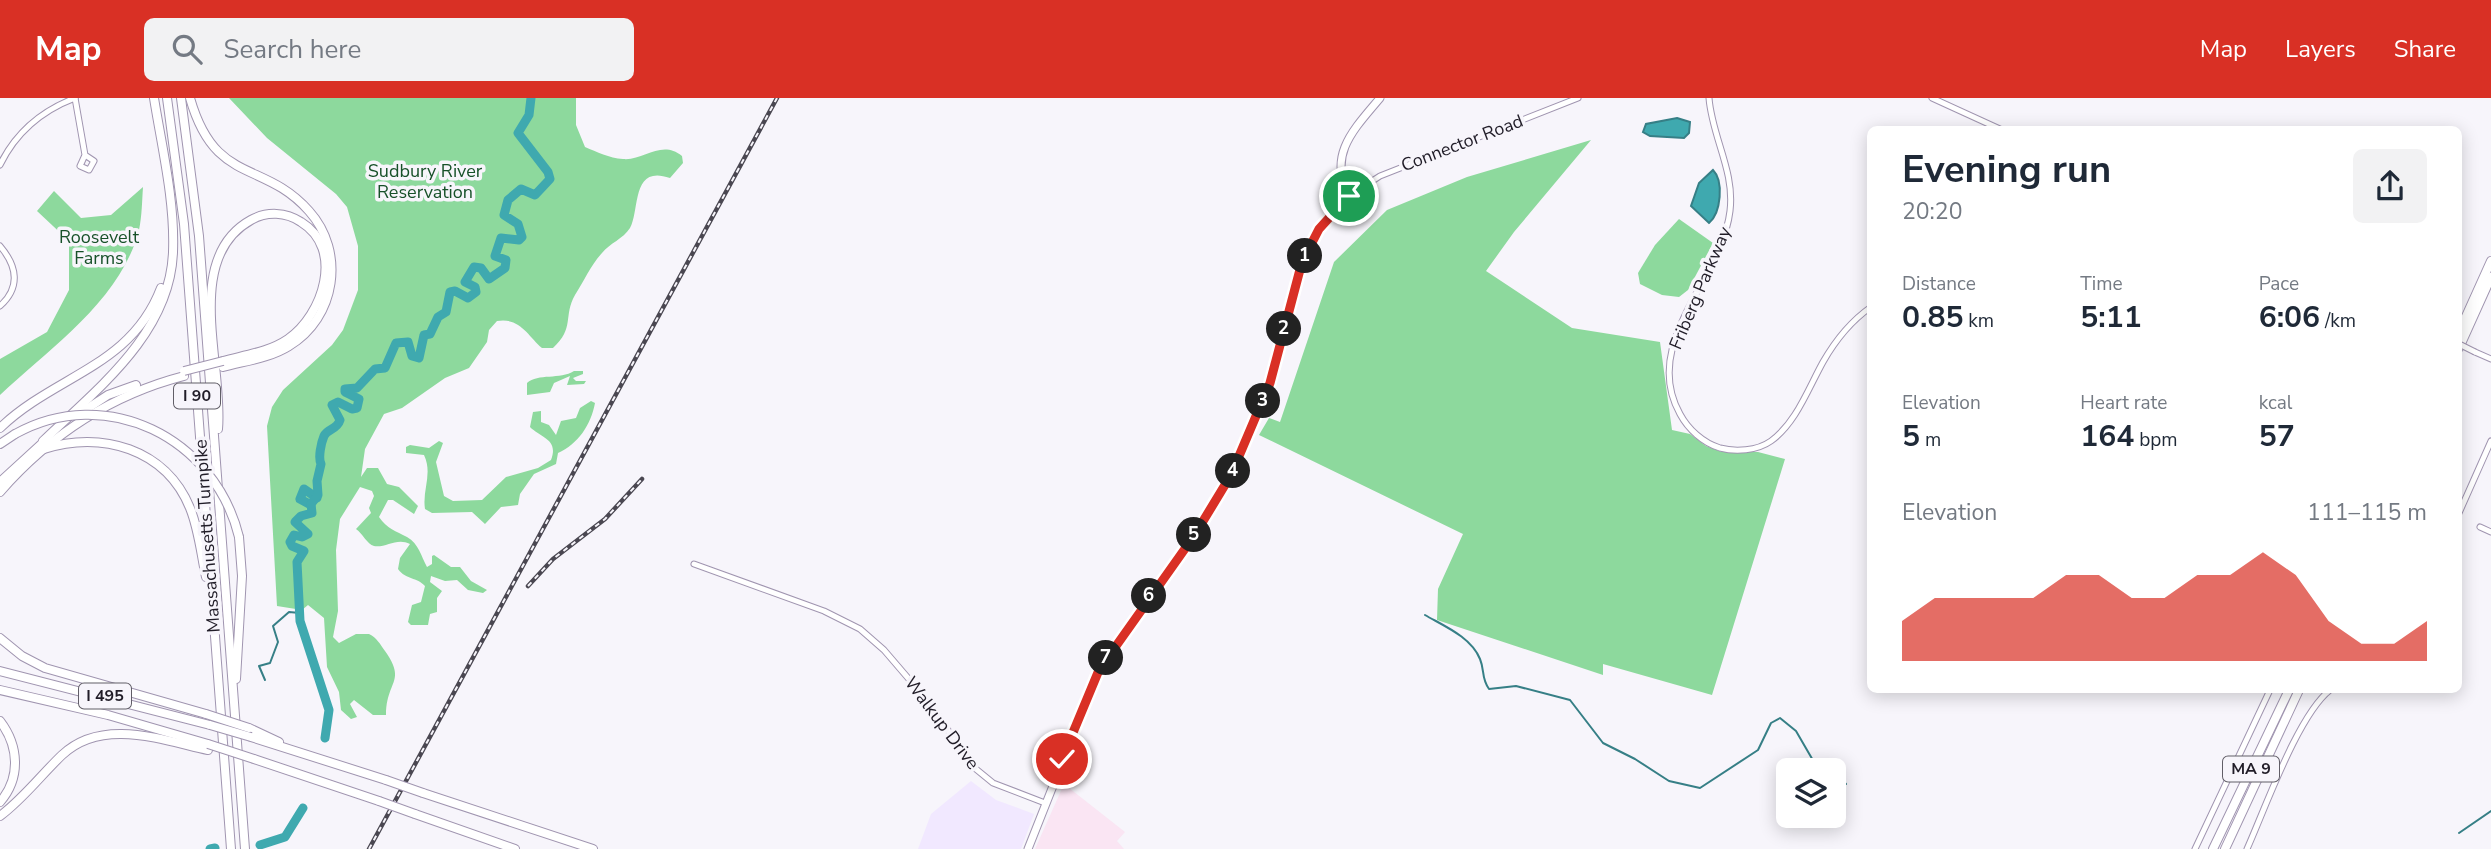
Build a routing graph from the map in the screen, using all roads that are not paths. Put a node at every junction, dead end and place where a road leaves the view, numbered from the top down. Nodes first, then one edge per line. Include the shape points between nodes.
1 (75, 98) edge
2 (154, 98) edge
3 (167, 98) edge
4 (181, 98) edge
5 (190, 98) edge
6 (1380, 98) edge
7 (1578, 98) edge
8 (1709, 98) edge
9 (1932, 98) edge
10 (1993, 126) edge
11 (85, 155) dead end
12 (0, 165) edge
13 (1349, 196) junction
14 (169, 206) junction
15 (0, 246) edge
16 (2491, 261) edge
17 (2491, 277) edge
18 (0, 306) edge
19 (1867, 311) edge
20 (2462, 325) edge
21 (2462, 340) edge
22 (2462, 347) edge
23 (2491, 359) edge
24 (223, 364) junction
25 (0, 428) edge
26 (2491, 441) edge
27 (0, 444) edge
28 (44, 445) junction
29 (216, 453) junction
30 (0, 482) edge
31 (0, 492) edge
32 (2462, 506) edge
33 (2480, 527) dead end
34 (2491, 533) edge
35 (694, 564) dead end
36 (212, 607) junction
37 (0, 638) edge
38 (0, 671) edge
39 (0, 690) edge
40 (2269, 693) edge
41 (2288, 693) edge
42 (2299, 693) edge
43 (2327, 693) edge
44 (234, 710) junction
45 (0, 721) edge
46 (250, 732) junction
47 (208, 747) junction
48 (0, 802) edge
49 (1045, 803) junction
50 (0, 816) edge
51 (231, 849) edge
52 (245, 849) edge
53 (515, 849) edge
54 (593, 849) edge
55 (1028, 849) edge
56 (2195, 849) edge
57 (2214, 849) edge
58 (2225, 849) edge
59 (2247, 849) edge

1 - 11 street
1 - 12 street via 30,123
2 - 14 highway
3 - 36 highway, Massachusetts Turnpike / I 90 via 184,224
4 - 29 highway, Massachusetts Turnpike / I 90 via 196,199
5 - 24 highway via 202,131 222,157 310,211 324,234 332,261 324,307 302,337 279,352
6 - 13 main road via 1349,139 1341,158 1339,171
7 - 13 street, Connector Road via 1380,176
8 - 19 street, Friberg Parkway via 1731,202 1723,241 1678,329 1671,358 1674,398 1690,429 1728,449 1768,443 1792,418 1843,333
9 - 10 street
13 - 49 main road via 1319,229 1302,262 1270,383 1231,475 1194,536 1099,670
14 - 25 highway via 168,266 159,295 142,324 109,357
14 - 28 highway via 173,258 155,317 132,352
15 - 18 street via 16,271 11,295
16 - 20 highway
17 - 21 highway
22 - 23 street, bridge
24 - 28 highway via 124,395
24 - 29 highway via 281,344 301,329 317,307 324,282 324,255 317,237 299,220 271,214 249,220 229,239 216,262 211,292 219,413
26 - 32 street
27 - 44 highway, bridge via 51,420 86,415 123,418 158,430 188,450 212,476 239,537 242,596
28 - 30 highway
28 - 31 highway
28 - 36 highway via 107,442 138,452 165,472 191,510
29 - 44 highway, Massachusetts Turnpike / I 90
33 - 34 street
35 - 49 street, Walkup Drive via 860,629 932,706 971,765 993,783
36 - 51 highway, Massachusetts Turnpike / I 90
37 - 46 highway, bridge via 45,668 206,713
38 - 46 highway, I 495, bridge
39 - 47 highway, I 495 via 96,712
40 - 56 street
41 - 57 highway, MA 9
42 - 58 highway, MA 9
43 - 59 street via 2304,725
44 - 52 highway, Massachusetts Turnpike / I 90
45 - 48 highway via 10,737 15,760 13,780
46 - 54 highway, I 495, bridge
47 - 50 highway via 136,735 92,737 68,750
47 - 53 highway, I 495, bridge
49 - 55 main road

